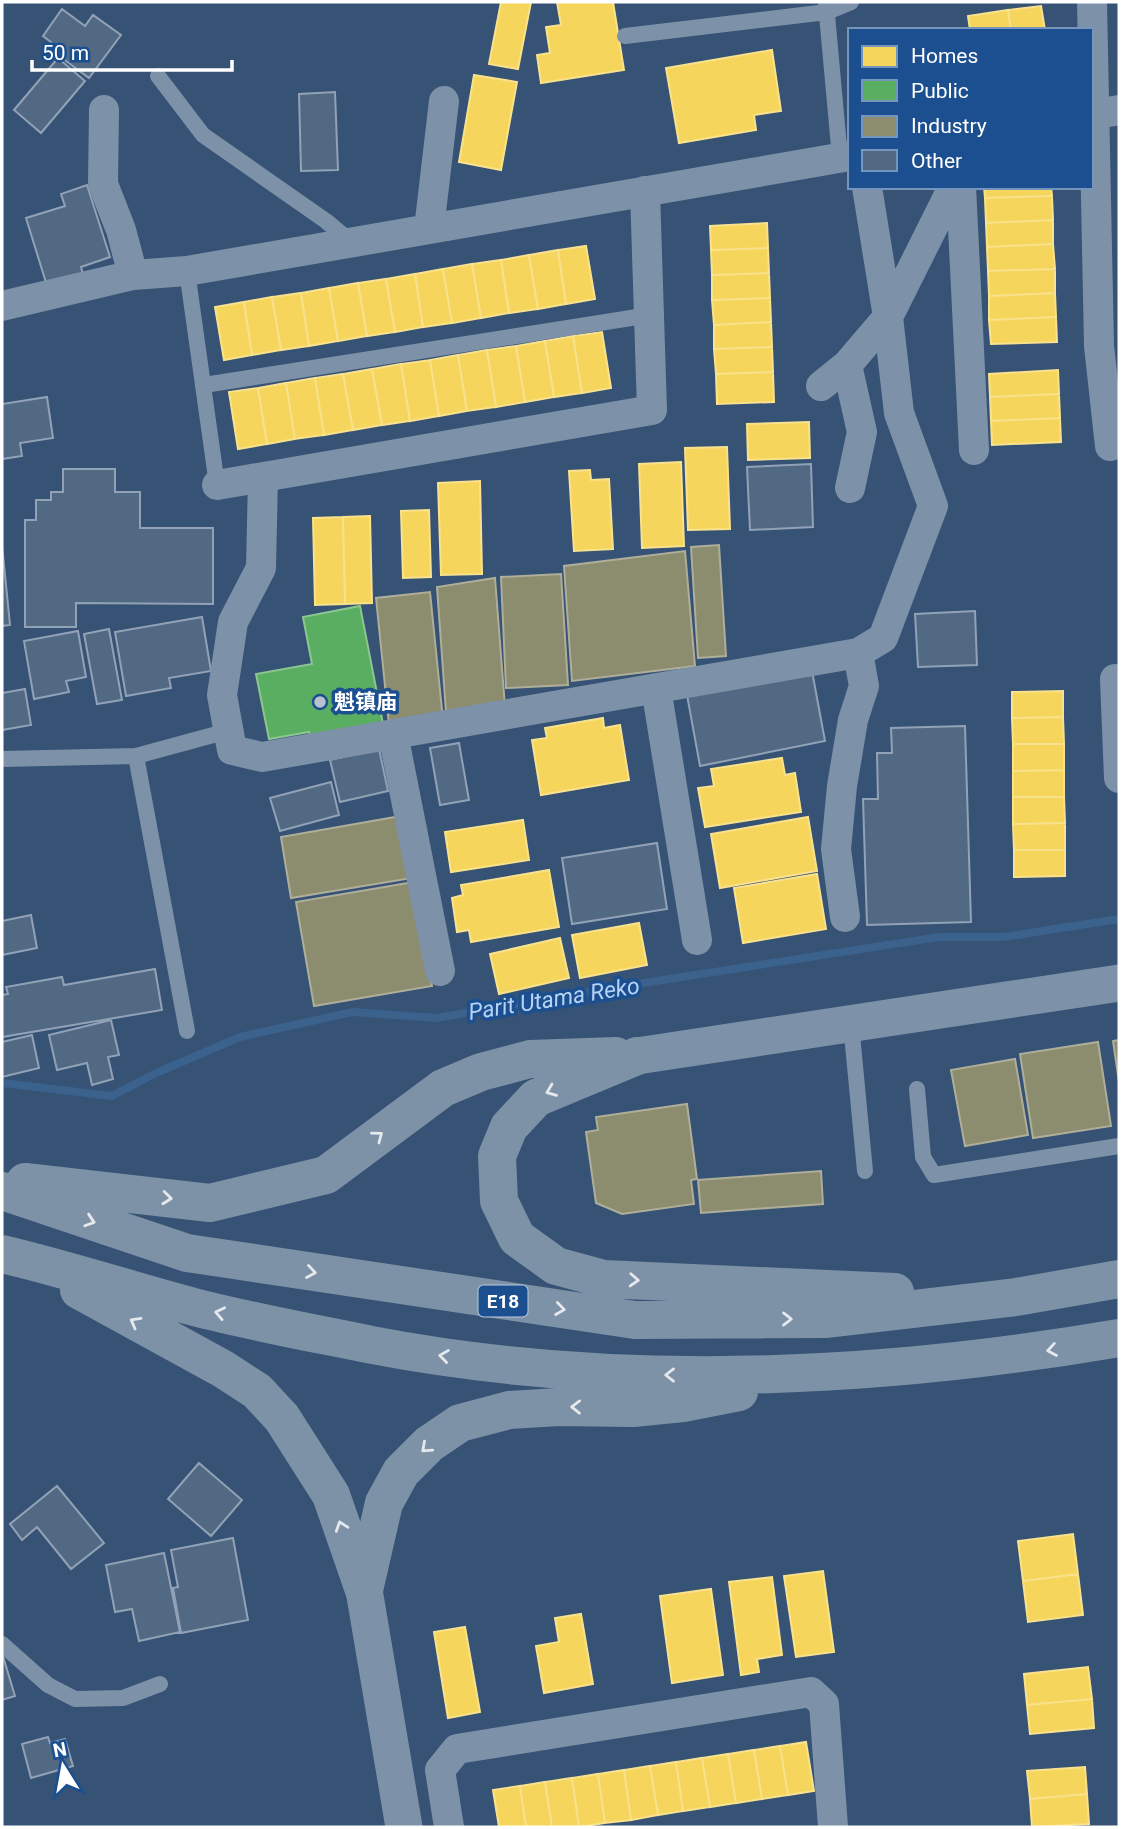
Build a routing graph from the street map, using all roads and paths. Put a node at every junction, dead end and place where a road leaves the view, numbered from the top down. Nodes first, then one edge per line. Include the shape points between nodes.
1 (851, 2) edge
2 (1092, 2) edge
3 (826, 7) edge
4 (625, 36) dead end
5 (158, 76) dead end
6 (444, 101) dead end
7 (104, 110) dead end
8 (1102, 113) edge
9 (845, 157) edge
10 (867, 189) edge
11 (952, 189) edge
12 (961, 189) edge
13 (645, 191) junction
14 (429, 229) junction
15 (351, 242) junction
16 (187, 271) junction
17 (133, 275) junction
18 (2, 306) edge
19 (650, 315) junction
20 (888, 317) junction
21 (1109, 345) edge
22 (847, 365) junction
23 (204, 385) junction
24 (821, 386) dead end
25 (1110, 446) dead end
26 (974, 450) dead end
27 (263, 478) junction
28 (217, 485) joint
29 (850, 488) dead end
30 (858, 653) junction
31 (1115, 679) dead end
32 (656, 688) junction
33 (229, 731) junction
34 (393, 734) junction
35 (136, 756) junction
36 (2, 759) edge
37 (1119, 778) edge
38 (845, 917) dead end
39 (697, 940) dead end
40 (440, 971) dead end
41 (1119, 983) edge
42 (851, 1024) junction
43 (187, 1031) dead end
44 (637, 1056) junction
45 (917, 1089) dead end
46 (1119, 1146) edge
47 (865, 1171) dead end
48 (2, 1180) edge
49 (2, 1191) edge
50 (13, 1257) edge
51 (1119, 1279) edge
52 (1016, 1297) junction
53 (1119, 1338) edge
54 (787, 1375) junction
55 (364, 1590) junction
56 (2, 1644) edge
57 (160, 1684) dead end
58 (404, 1827) edge
59 (449, 1827) edge
60 (833, 1827) edge

1 - 3 lane
2 - 8 street
3 - 4 lane
3 - 9 lane
5 - 15 lane via 203,135
6 - 14 street
7 - 17 street via 103,184
8 - 21 street
9 - 13 street
10 - 20 street
11 - 20 street
12 - 26 street
13 - 14 street
13 - 19 street
14 - 15 street
15 - 16 street
16 - 17 street
16 - 23 lane
17 - 18 street
19 - 23 lane
19 - 27 street via 652,410
20 - 22 street
20 - 30 street via 899,413 933,506 883,638
21 - 25 street
22 - 24 street
22 - 29 street via 862,432
23 - 28 lane
27 - 28 street
27 - 33 street via 261,568 233,622 222,695
30 - 32 street
30 - 38 street via 864,686 853,720 836,849
31 - 37 street
32 - 34 street
32 - 39 street
33 - 34 street via 232,750 262,757
33 - 35 lane
34 - 40 street
35 - 36 lane
35 - 43 lane
41 - 42 street
42 - 44 street
42 - 47 lane
48 -> 44 highway via 210,1203 327,1175 443,1088 481,1072 530,1059
44 -> 52 highway via 536,1098 509,1127 497,1156 499,1201 517,1238 556,1266 604,1279
45 - 46 lane via 923,1157 934,1175
49 -> 52 highway, E18 via 187,1253 635,1320 827,1319
54 -> 50 highway via 526,1368 196,1308
55 -> 50 highway via 331,1495 282,1418 257,1391
51 - 52 highway, E18
53 -> 54 highway via 1026,1354
54 -> 55 highway via 731,1394 683,1403 509,1410 460,1423 429,1444 401,1472 384,1503
55 - 58 street
56 - 57 lane via 48,1685 75,1699 123,1698
59 - 60 street via 439,1770 457,1749 811,1692 824,1704

